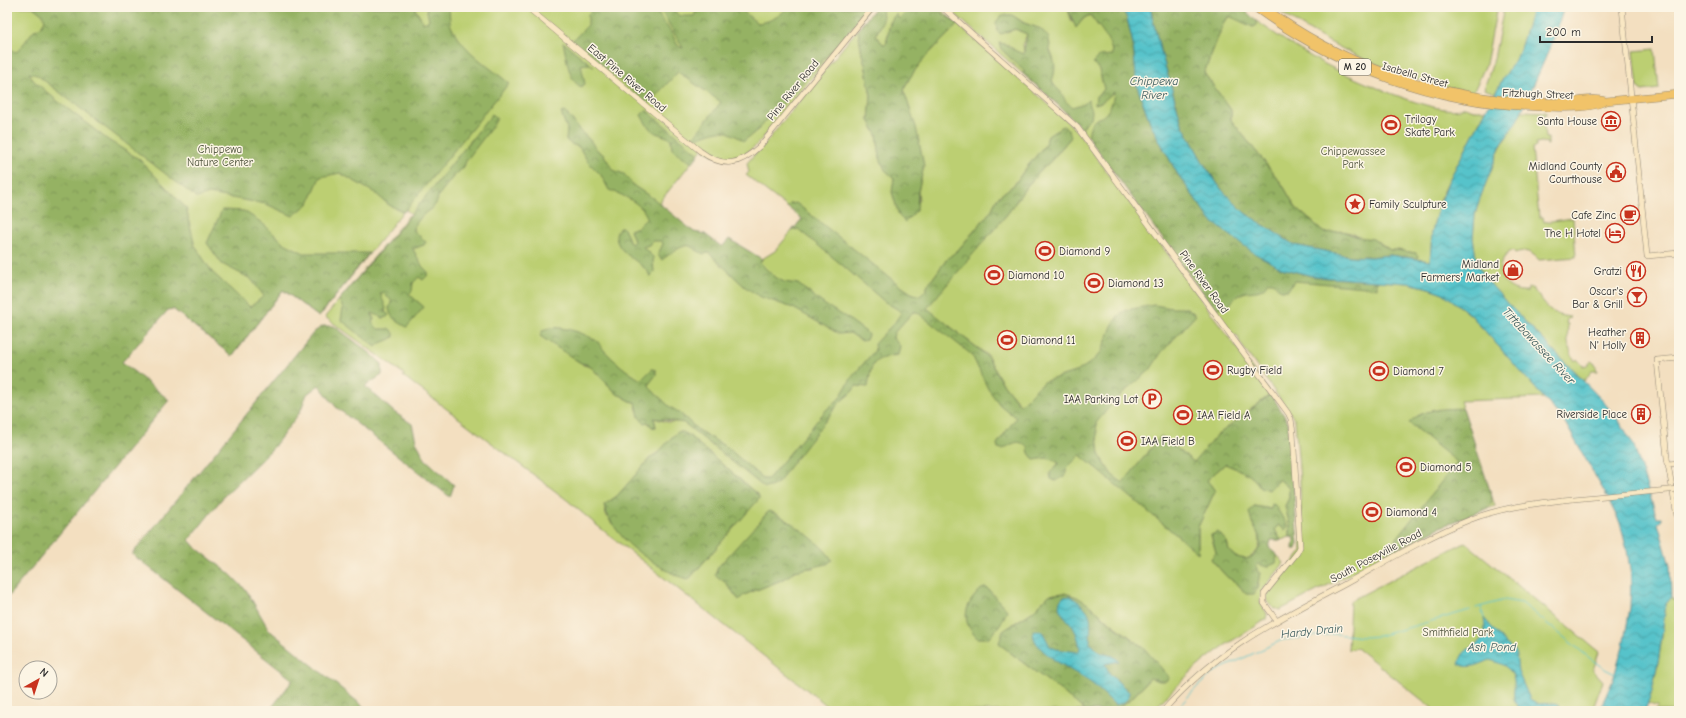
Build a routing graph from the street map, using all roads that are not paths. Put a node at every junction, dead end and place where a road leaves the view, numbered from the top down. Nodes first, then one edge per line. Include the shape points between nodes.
1 (527, 7) edge
2 (873, 7) edge
3 (942, 7) edge
4 (1254, 7) edge
5 (1264, 7) edge
6 (1622, 7) edge
7 (1679, 94) edge
8 (1469, 98) junction
9 (1631, 99) junction
10 (716, 161) joint
11 (1679, 253) edge
12 (1679, 358) edge
13 (1679, 462) edge
14 (1668, 464) junction
15 (1679, 489) edge
16 (1679, 528) edge
17 (1276, 620) junction
18 (1162, 711) edge

1 - 10 street, East Pine River Road via 700,151
2 - 10 street, Pine River Road via 760,146 739,161
3 - 17 street, Pine River Road via 1077,127 1288,413 1293,432 1300,547 1264,594 1264,602
4 - 8 highway, Isabella Street / M 20 via 1301,39 1356,67 1418,89
5 - 8 highway, Isabella Street / M 20 via 1310,37 1365,64
6 - 9 street
7 - 9 highway, M 20
8 - 9 highway, Fitzhugh Street / M 20 via 1535,107 1583,103 1598,105 1606,101
9 - 11 street via 1647,256
12 - 14 street via 1657,360
13 - 14 street
14 - 16 street
15 - 17 street, South Poseyville Road, bridge via 1525,504 1470,520 1432,537
17 - 18 street, South Poseyville Road via 1217,659

